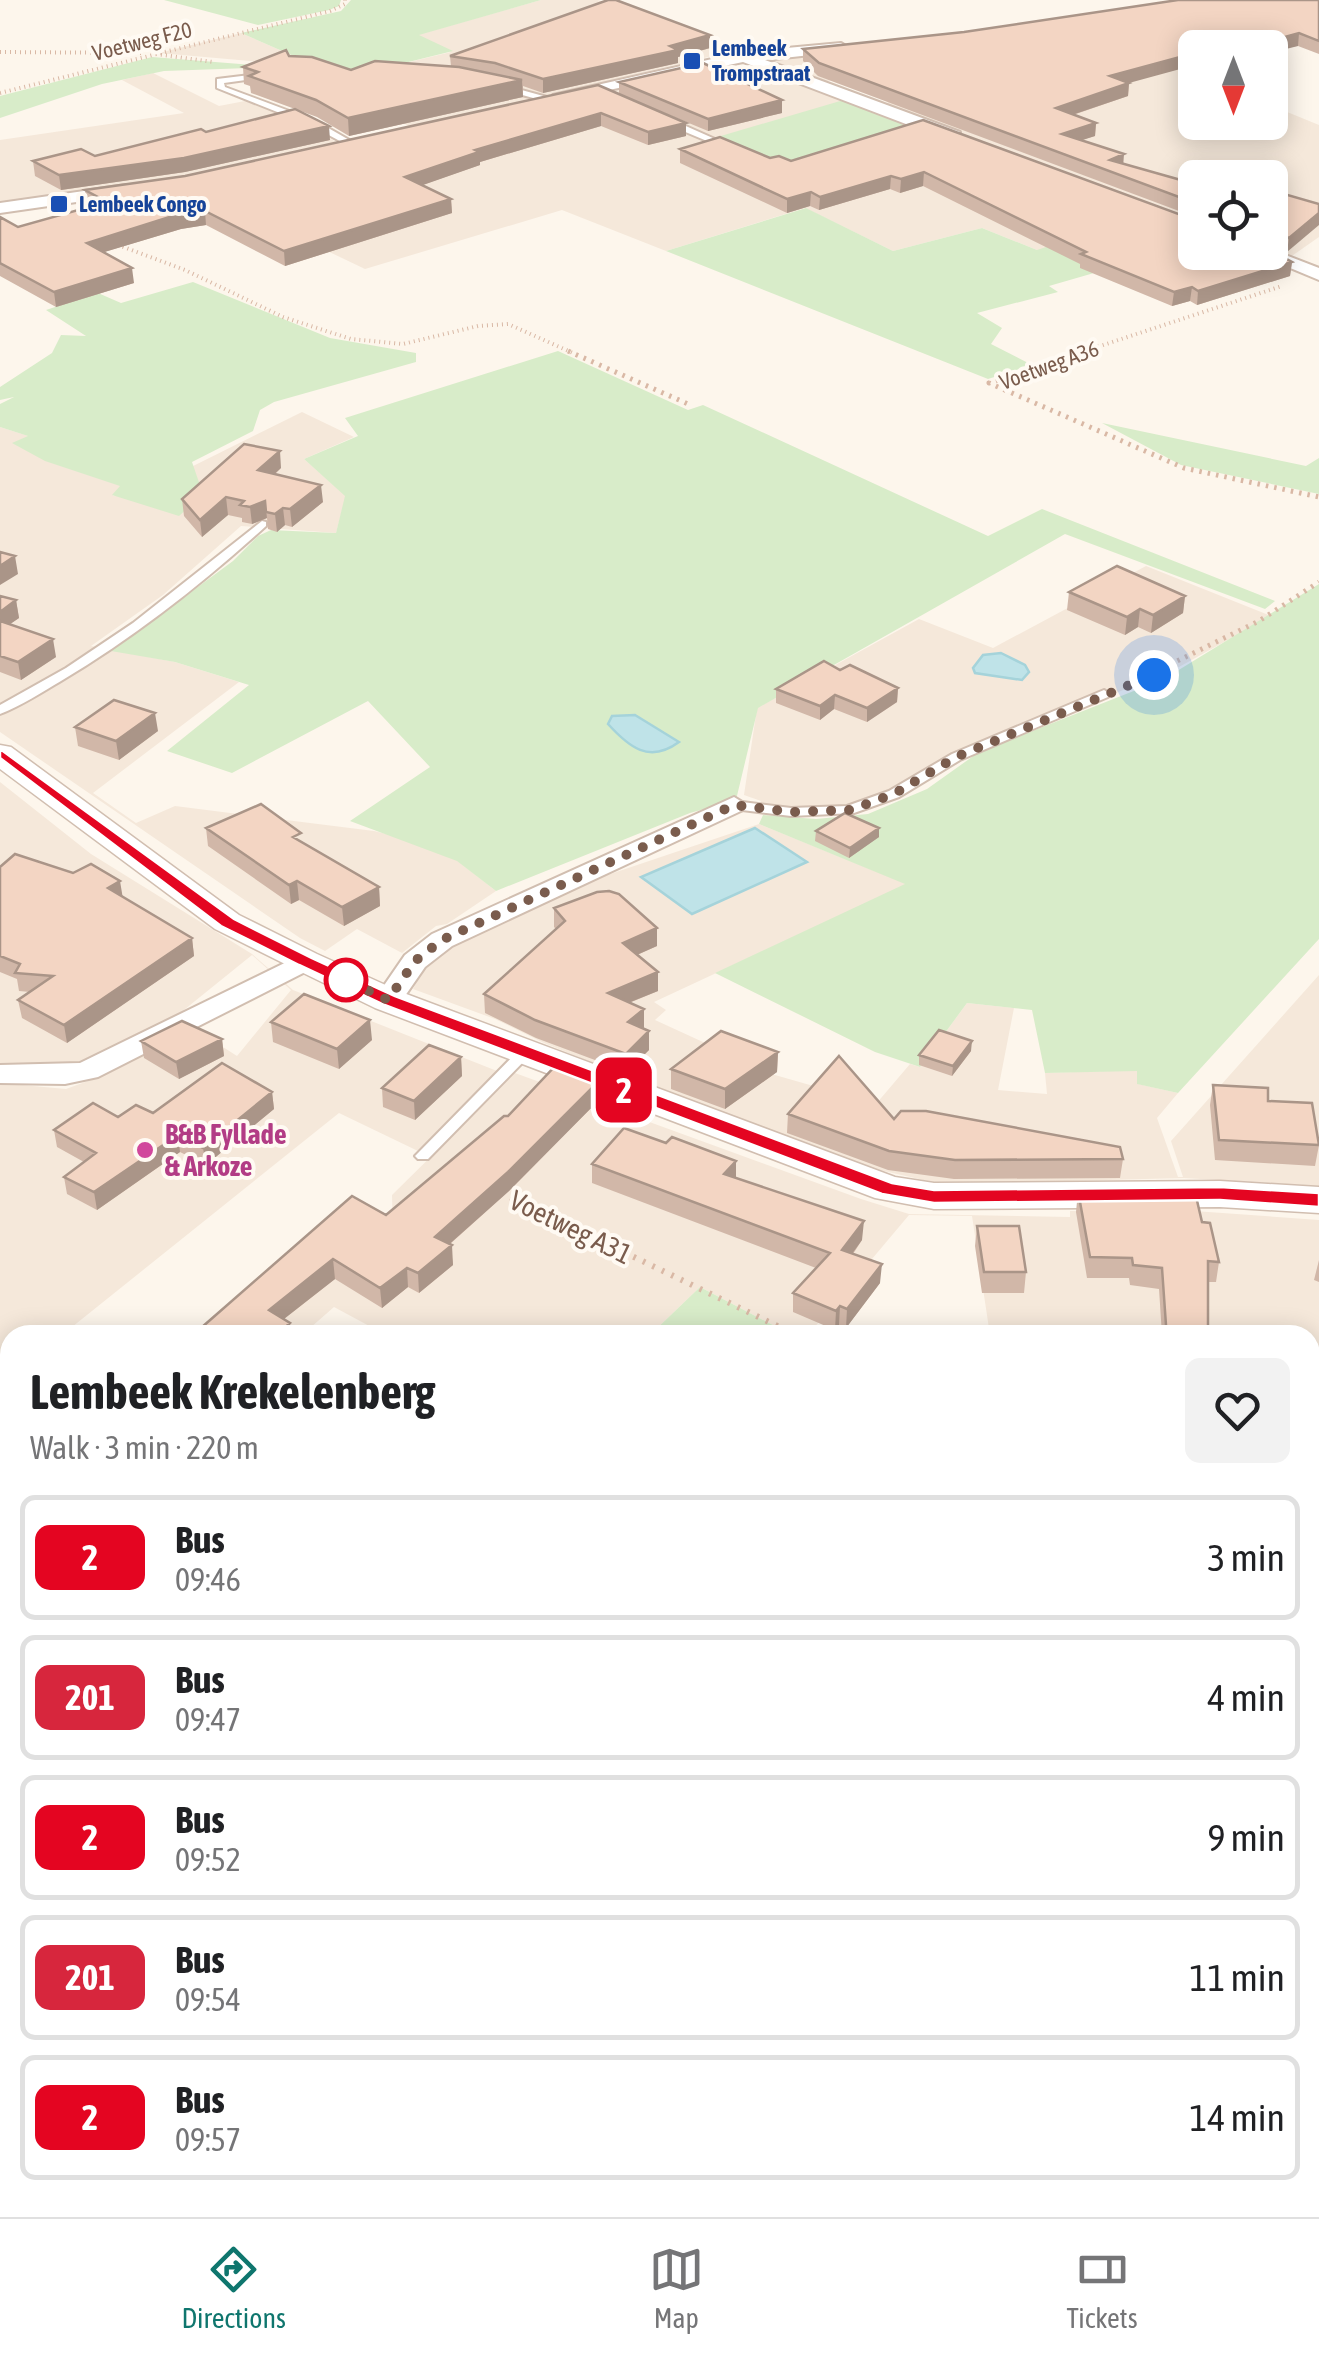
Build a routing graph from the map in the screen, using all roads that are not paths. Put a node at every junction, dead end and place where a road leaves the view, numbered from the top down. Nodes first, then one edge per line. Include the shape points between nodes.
1 (854, 47) edge
2 (743, 57) junction
3 (250, 77) edge
4 (502, 87) edge
5 (591, 88) junction
6 (609, 96) edge
7 (544, 99) junction
8 (512, 107) edge
9 (664, 119) edge
10 (363, 143) joint
11 (978, 146) edge
12 (737, 151) edge
13 (320, 152) edge
14 (152, 186) edge
15 (0, 208) edge
16 (1288, 262) edge
17 (1319, 274) edge
18 (262, 524) edge
19 (1104, 694) road end
20 (0, 710) edge
21 (0, 754) edge
22 (734, 805) joint
23 (306, 962) junction
24 (388, 1000) junction
25 (525, 1052) junction
26 (0, 1074) edge
27 (423, 1156) dead end
28 (1319, 1200) edge

1 - 2 street
2 - 5 street
2 - 11 street
3 - 10 lane via 220,81 222,88
4 - 7 lane
5 - 6 lane
5 - 7 street
7 - 8 street
9 - 12 lane
10 - 13 street
14 - 15 street
16 - 17 street
18 - 20 lane via 81,664
19 - 22 lane via 850,810
21 - 23 street via 228,922
22 - 24 street via 442,940 415,961
23 - 24 street
23 - 26 street via 88,1071
24 - 25 street
25 - 27 lane
25 - 28 street via 889,1189 934,1196

